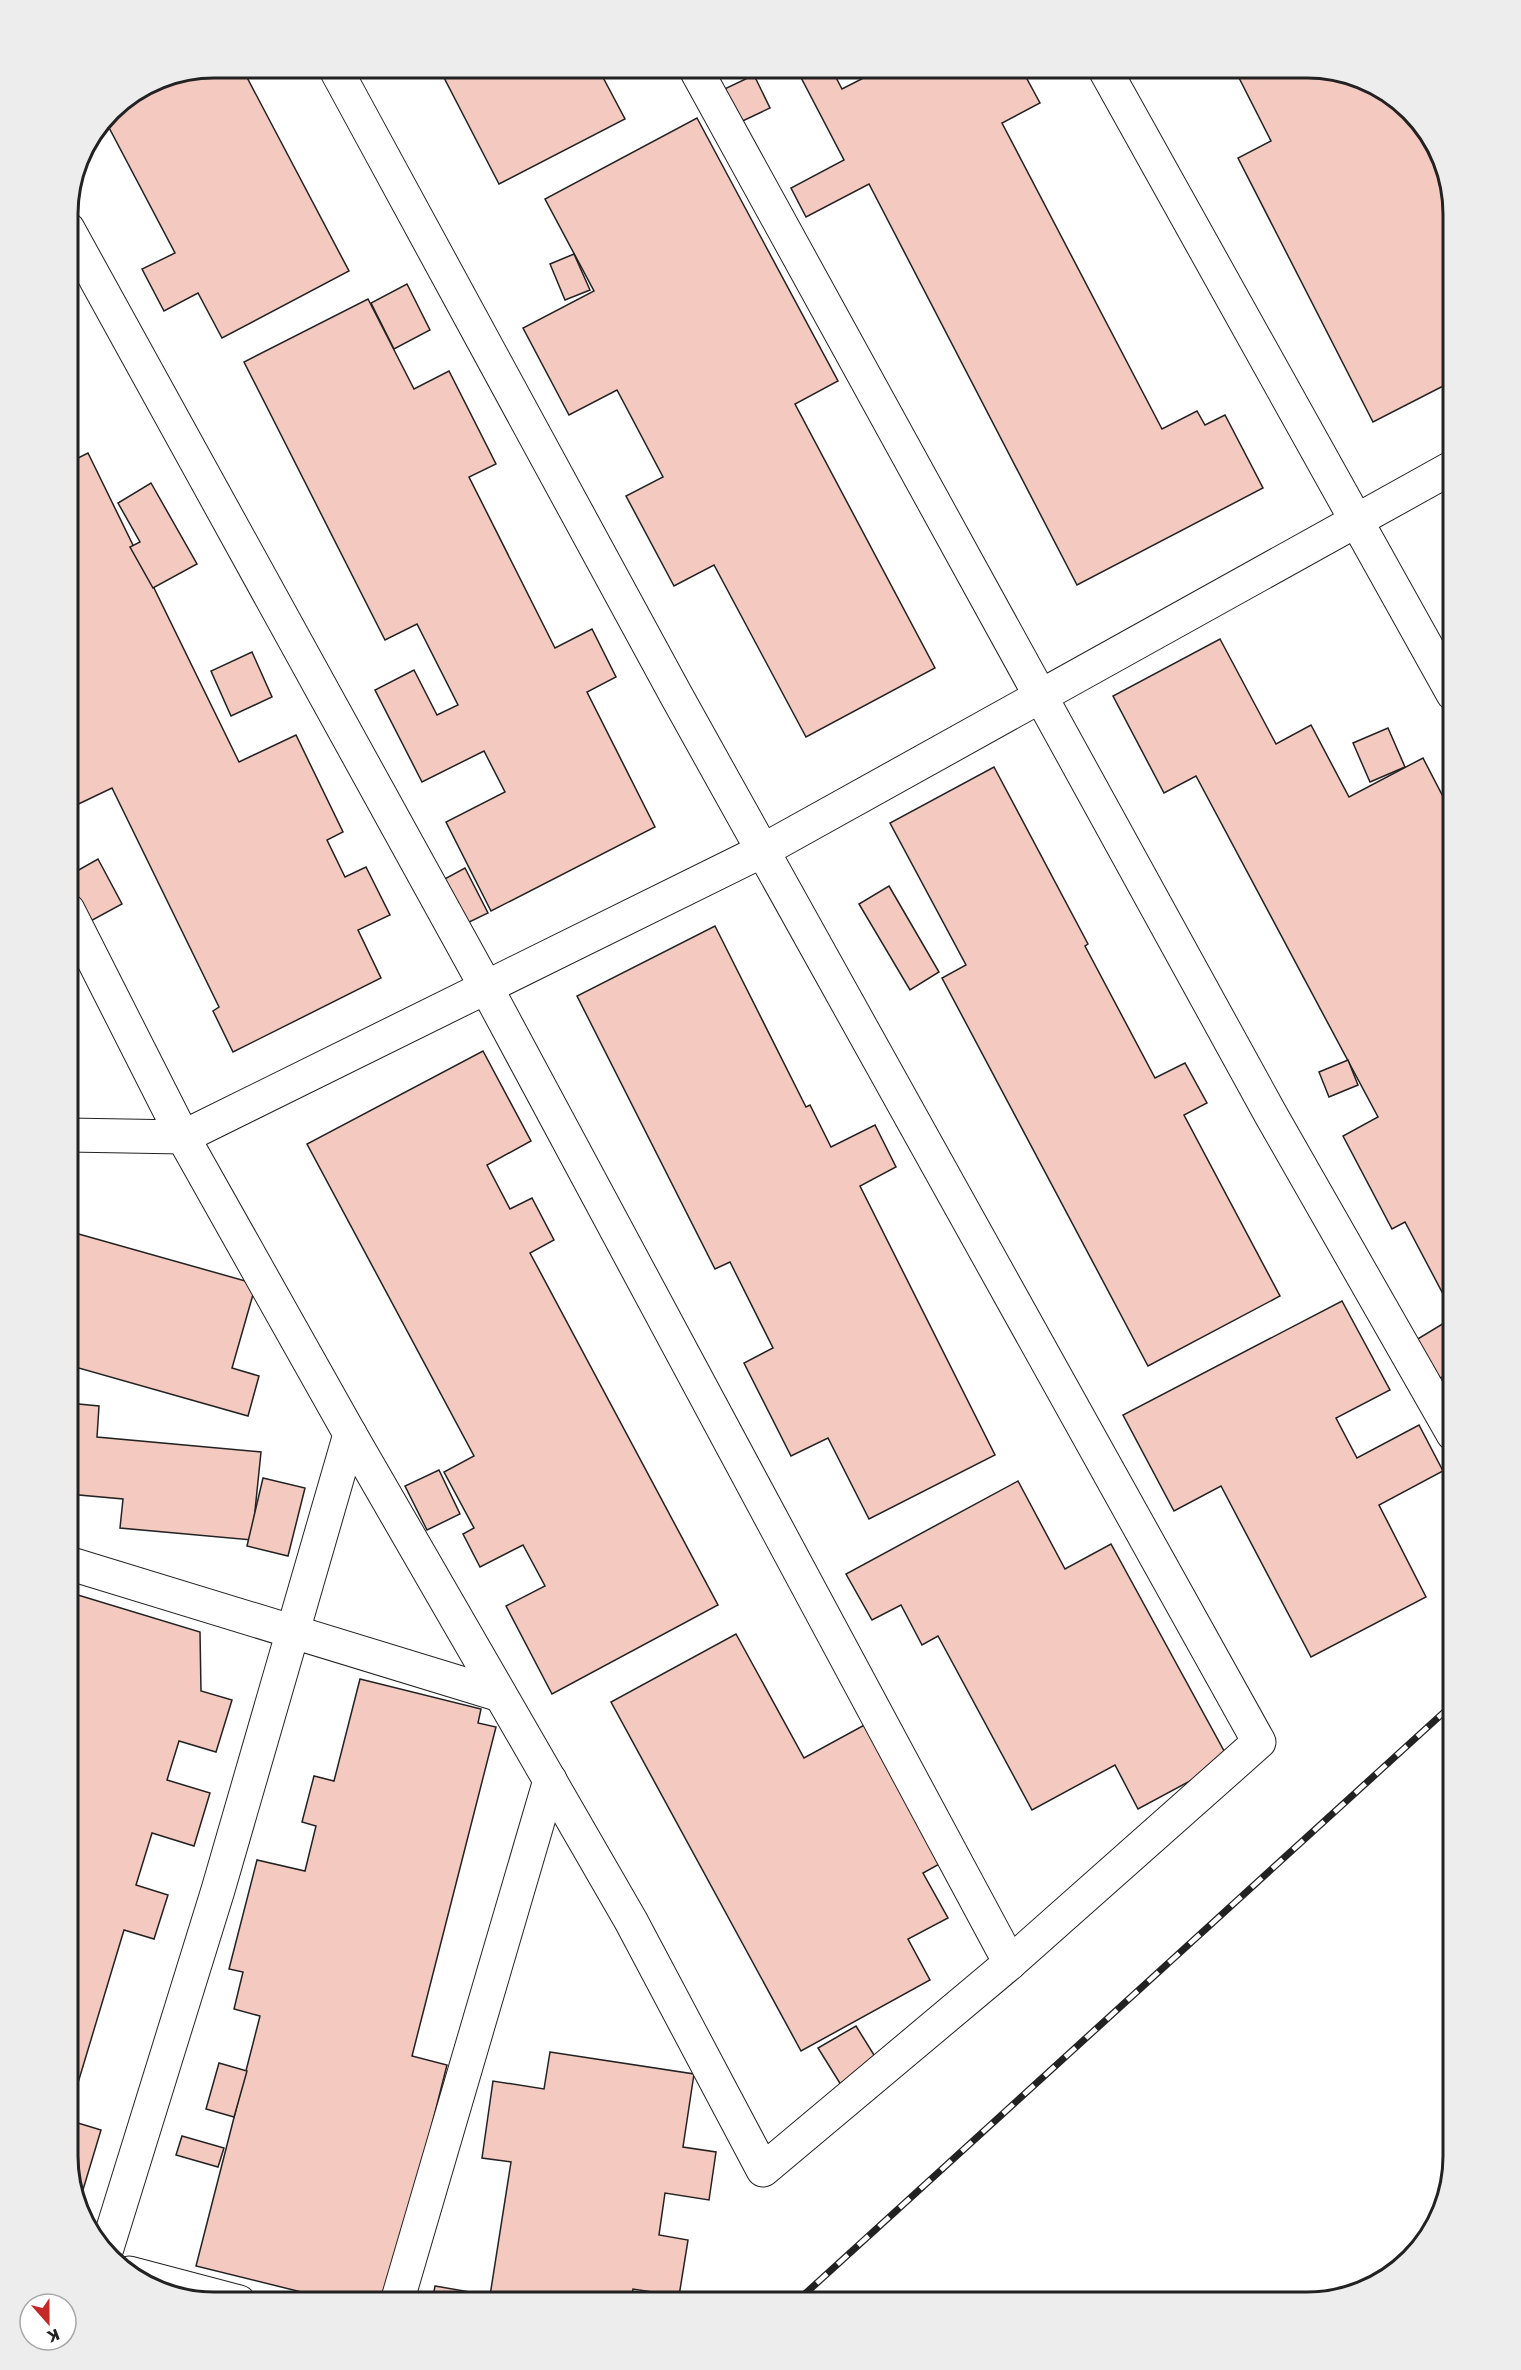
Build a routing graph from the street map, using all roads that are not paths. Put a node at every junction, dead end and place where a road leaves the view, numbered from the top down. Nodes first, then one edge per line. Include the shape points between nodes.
1 (340, 78) edge
2 (700, 78) edge
3 (1110, 78) edge
4 (78, 247) edge
5 (1443, 473) edge
6 (1356, 520) junction
7 (1443, 674) edge
8 (1040, 696) junction
9 (762, 851) junction
10 (78, 930) edge
11 (486, 987) junction
12 (78, 1135) edge
13 (183, 1137) junction
14 (1443, 1415) edge
15 (350, 1434) junction
16 (78, 1566) edge
17 (293, 1630) junction
18 (500, 1695) junction
19 (550, 1780) junction
20 (1010, 1964) junction
21 (109, 2242) edge
22 (165, 2282) edge
23 (193, 2290) edge
24 (400, 2292) edge

1 - 9 street
2 - 8 street
3 - 6 street
4 - 11 street
5 - 6 street
6 - 7 street
6 - 8 street
8 - 9 street
8 - 14 street via 1271,1115
9 - 11 street
9 - 20 street via 1259,1742
10 - 13 street
11 - 13 street
11 - 20 street
12 - 13 street
13 - 15 street
15 - 17 street
15 - 18 street
16 - 17 street
17 - 18 street
17 - 21 street via 218,1890
18 - 19 street
19 - 20 street via 631,1921 763,2170
19 - 24 street
22 - 23 street

